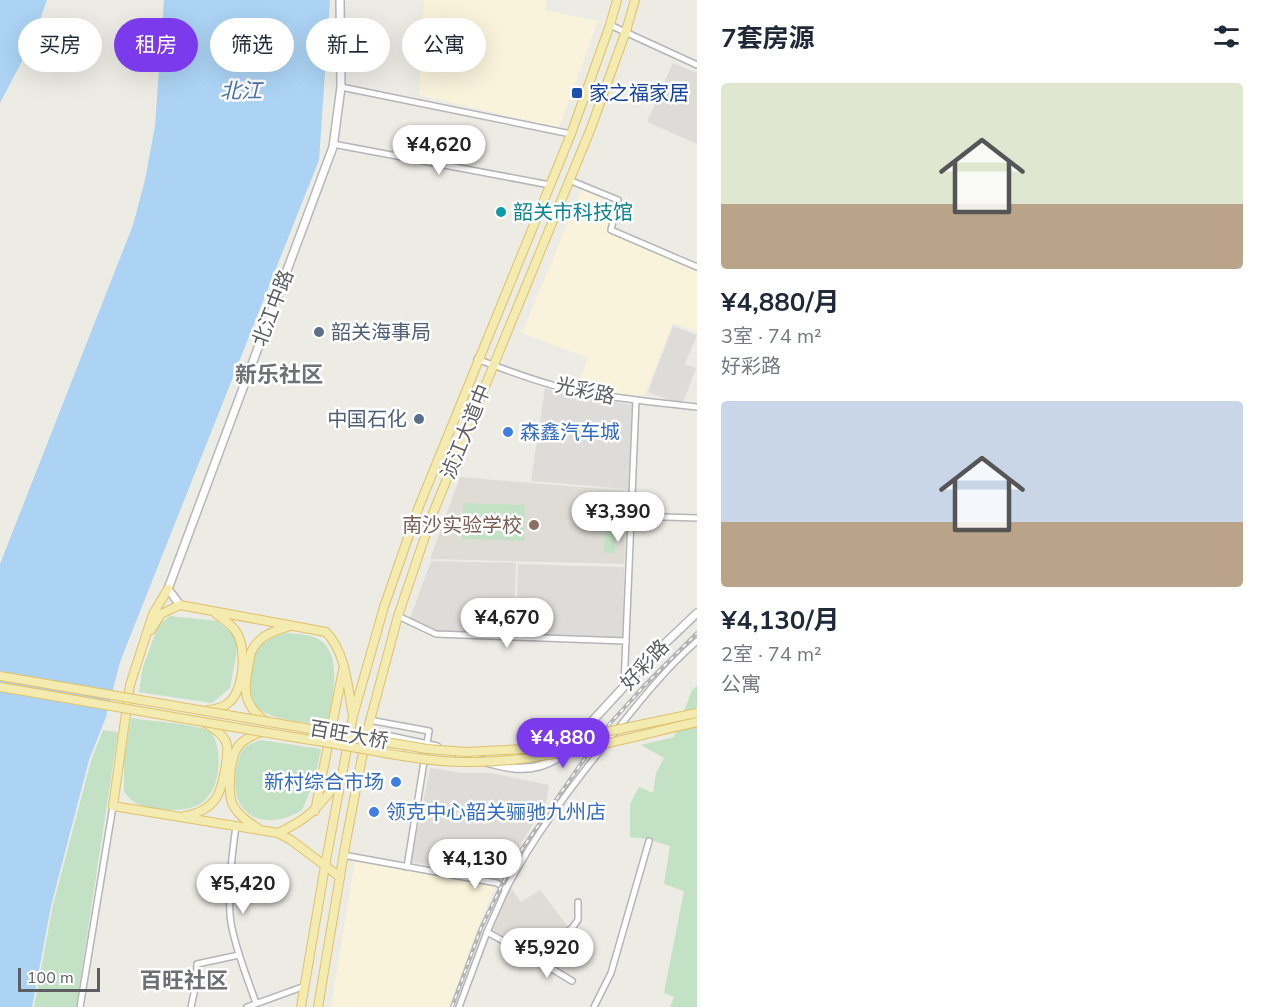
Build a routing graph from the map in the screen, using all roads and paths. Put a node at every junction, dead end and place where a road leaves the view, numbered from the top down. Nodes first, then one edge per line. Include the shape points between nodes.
1 (340, 0) edge
2 (617, 0) edge
3 (635, 0) edge
4 (610, 25) junction
5 (626, 31) junction
6 (697, 65) edge
7 (341, 87) junction
8 (571, 134) junction
9 (333, 144) junction
10 (569, 180) junction
11 (550, 185) junction
12 (697, 267) edge
13 (477, 359) junction
14 (493, 365) junction
15 (636, 400) junction
16 (697, 407) edge
17 (631, 516) junction
18 (697, 518) edge
19 (168, 589) junction
20 (180, 605) junction
21 (213, 611) junction
22 (697, 613) edge
23 (398, 616) junction
24 (292, 626) junction
25 (145, 640) junction
26 (626, 641) junction
27 (697, 641) edge
28 (343, 668) junction
29 (0, 676) edge
30 (0, 687) edge
31 (624, 687) junction
32 (204, 711) junction
33 (697, 713) edge
34 (353, 716) junction
35 (369, 720) junction
36 (265, 721) junction
37 (203, 722) junction
38 (697, 722) edge
39 (261, 732) junction
40 (367, 732) junction
41 (426, 744) junction
42 (341, 779) junction
43 (226, 790) junction
44 (113, 806) junction
45 (315, 810) junction
46 (178, 817) junction
47 (236, 826) junction
48 (260, 830) junction
49 (278, 833) junction
50 (330, 838) junction
51 (346, 841) junction
52 (649, 841) dead end
53 (343, 855) junction
54 (325, 866) junction
55 (407, 867) junction
56 (340, 877) junction
57 (506, 890) junction
58 (578, 902) dead end
59 (487, 932) junction
60 (239, 955) junction
61 (534, 958) junction
62 (572, 981) dead end
63 (305, 986) junction
64 (321, 989) junction
65 (256, 1003) junction
66 (80, 1007) edge
67 (191, 1007) edge
68 (247, 1007) edge
69 (302, 1007) edge
70 (318, 1007) edge
71 (459, 1007) edge
72 (594, 1007) edge

1 - 7 street, 北江中路
2 - 4 main road, 浈江大道中
3 - 5 main road, 浈江大道中
4 - 5 street
4 - 8 main road, 浈江大道中
5 - 6 street
5 - 10 main road, 浈江大道中
7 - 8 street
7 - 9 street, 北江中路
8 - 11 main road, 浈江大道中
9 - 11 street
9 - 19 street, 北江中路
10 - 12 street via 618,200 611,231
10 - 14 main road, 浈江大道中
11 - 13 main road, 浈江大道中
13 - 14 street, 光彩路
13 - 34 main road, 浈江大道中 via 406,542
14 - 15 street, 光彩路 via 556,386
14 - 23 main road, 浈江大道中 via 433,513
15 - 16 street, 光彩路
15 - 17 street
17 - 18 street
17 - 26 street
19 - 20 street
19 - 25 main road via 153,614
20 - 21 main road
20 - 25 main road via 161,614
21 - 24 main road
21 - 32 main road via 237,633 242,646 239,687 226,705
22 - 31 street, 好彩路
23 - 26 street via 436,634
23 - 35 main road, 浈江大道中
24 - 28 main road via 326,632 338,650
24 - 36 main road via 274,630 253,647 245,688 249,705
25 - 44 main road via 130,685
26 - 31 street
27 - 57 street via 648,690 562,799
28 - 34 main road
28 - 45 main road
29 - 32 main road, 百旺大桥, bridge
30 - 37 main road, 百旺大桥, bridge
31 - 41 street, 好彩路 via 559,757 537,768 504,767
32 - 36 main road, 百旺大桥, bridge
33 - 36 main road, 百旺大桥, bridge via 525,748 477,752 427,749
34 - 42 main road, 浈江大道中
35 - 40 main road, 浈江大道中
35 - 41 street via 429,731
37 - 39 main road, 百旺大桥, bridge
37 - 43 main road via 226,742
38 - 39 main road, 百旺大桥, bridge via 576,749 517,759 465,762
39 - 43 main road via 236,749
40 - 41 street, 好彩路
40 - 51 main road, 浈江大道中
41 - 55 street
42 - 45 main road
42 - 50 main road, 浈江大道中
43 - 46 main road via 209,807
43 - 48 main road via 233,806
44 - 46 main road
44 - 66 street
45 - 49 main road
46 - 47 main road
47 - 48 main road
47 - 60 street via 231,921
48 - 49 main road
49 - 54 main road
50 - 51 main road
50 - 54 main road, 浈江大道中
51 - 53 main road, 浈江大道中
52 - 72 street via 611,974
53 - 55 street
53 - 56 main road, 浈江大道中
54 - 56 main road
54 - 63 main road, 浈江大道中
55 - 57 street via 498,883
56 - 64 main road, 浈江大道中
57 - 59 street
58 - 61 street via 578,920 572,928
59 - 61 street
59 - 71 street
60 - 65 street
60 - 67 street via 197,964
61 - 62 street
63 - 64 main road
63 - 65 street
63 - 69 main road, 浈江大道中
64 - 70 main road, 浈江大道中
65 - 68 street

